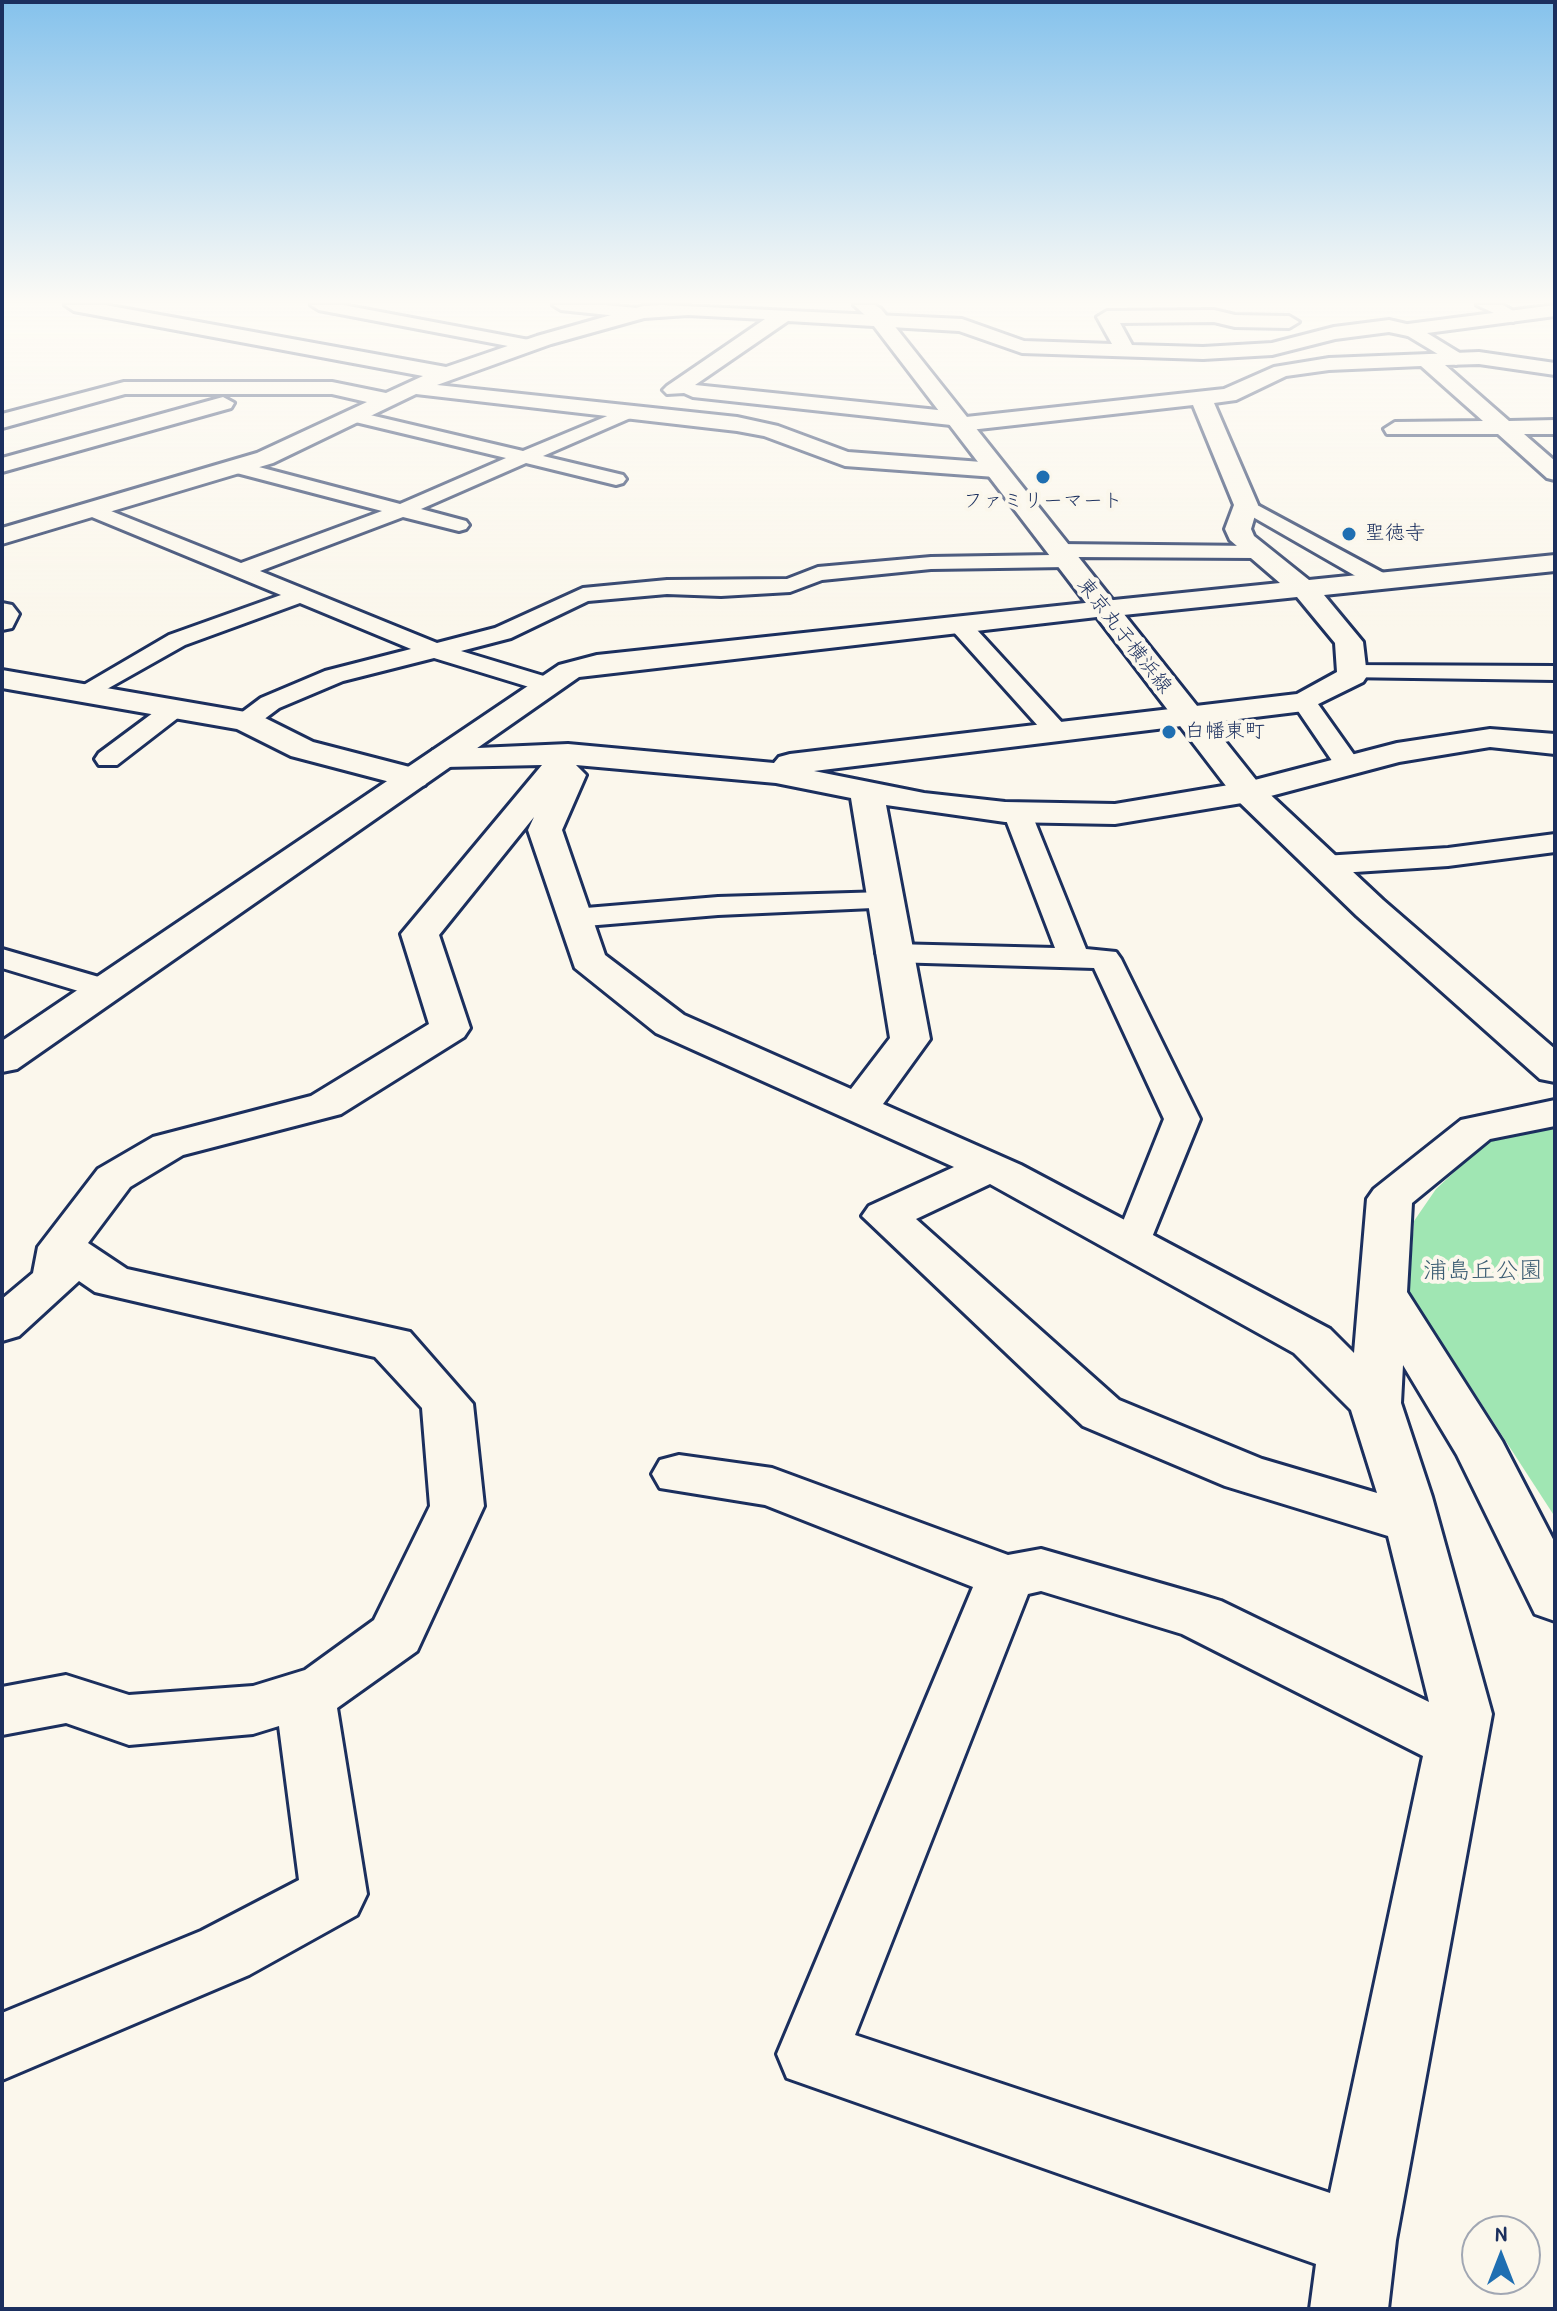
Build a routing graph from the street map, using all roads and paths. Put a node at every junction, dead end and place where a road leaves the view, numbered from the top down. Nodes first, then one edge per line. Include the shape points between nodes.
1 (32, 413) edge
2 (186, 413) edge
3 (360, 413) edge
4 (627, 413) edge
5 (635, 413) edge
6 (877, 413) edge
7 (952, 413) edge
8 (1051, 413) edge
9 (1207, 413) edge
10 (1485, 413) edge
11 (353, 416) junction
12 (2, 421) edge
13 (959, 422) junction
14 (1501, 427) junction
15 (1555, 427) edge
16 (1395, 429) dead end
17 (525, 457) junction
18 (2, 465) edge
19 (236, 467) junction
20 (995, 470) junction
21 (1555, 473) edge
22 (616, 479) dead end
23 (1246, 505) junction
24 (402, 510) junction
25 (94, 511) junction
26 (459, 525) dead end
27 (2, 536) edge
28 (1256, 552) junction
29 (1063, 555) junction
30 (1555, 563) edge
31 (238, 571) junction
32 (1381, 581) junction
33 (1304, 589) junction
34 (300, 596) junction
35 (1104, 609) junction
36 (2, 611) edge
37 (2, 622) edge
38 (959, 624) junction
39 (436, 651) junction
40 (1351, 672) junction
41 (1555, 673) edge
42 (2, 679) edge
43 (548, 685) junction
44 (82, 693) junction
45 (1304, 702) junction
46 (174, 709) junction
47 (1186, 717) junction
48 (246, 721) junction
49 (1057, 732) junction
50 (1555, 744) edge
51 (573, 754) junction
52 (444, 757) junction
53 (108, 759) dead end
54 (1348, 765) junction
55 (744, 770) junction
56 (413, 778) junction
57 (867, 792) junction
58 (1248, 792) junction
59 (1017, 812) junction
60 (1555, 843) edge
61 (1324, 865) junction
62 (884, 901) junction
63 (574, 918) junction
64 (892, 953) junction
65 (2, 958) edge
66 (1074, 958) junction
67 (105, 989) junction
68 (7, 1051) edge
69 (1555, 1070) edge
70 (858, 1109) junction
71 (1555, 1113) edge
72 (989, 1168) junction
73 (1133, 1244) junction
74 (61, 1247) junction
75 (1384, 1293) junction
76 (2, 1325) edge
77 (1375, 1403) junction
78 (679, 1474) dead end
79 (1412, 1523) junction
80 (1006, 1577) junction
81 (1552, 1587) edge
82 (305, 1694) junction
83 (2, 1711) edge
84 (1456, 1744) junction
85 (2, 2047) edge
86 (1358, 2240) junction
87 (1349, 2309) edge

1 - 12 street
2 - 18 street
3 - 11 street
4 - 17 lane
5 - 20 street via 759,429 845,459
6 - 13 street
7 - 13 street, 東京丸子横浜線
8 - 13 street
9 - 23 street
10 - 14 street
11 - 17 lane
11 - 19 street
13 - 20 street, 東京丸子横浜線
14 - 15 street
14 - 16 street
14 - 21 street
17 - 22 lane
17 - 24 lane
19 - 24 lane
19 - 25 street
20 - 29 street, 東京丸子横浜線
23 - 28 street via 1238,529
23 - 32 lane
24 - 26 lane
24 - 31 lane
25 - 27 street
25 - 31 lane
28 - 29 lane
28 - 33 street
29 - 35 street, 東京丸子横浜線
29 - 39 lane via 818,574 790,585 583,595 503,633
30 - 32 street
31 - 34 lane
32 - 33 street
33 - 35 street
33 - 40 street via 1349,642
34 - 39 lane
34 - 44 lane via 177,640
35 - 38 street
35 - 47 street, 東京丸子横浜線
36 - 37 street
38 - 43 street via 597,664 569,671
38 - 49 lane
39 - 43 lane
39 - 48 lane via 334,676 270,703
40 - 41 lane
40 - 45 street
42 - 44 street
43 - 52 street
44 - 46 street
45 - 47 street
45 - 54 lane
46 - 48 street
46 - 53 lane
47 - 49 street
47 - 58 street, 東京丸子横浜線
48 - 56 street via 302,749
49 - 55 street
50 - 54 street via 1490,738
51 - 52 street
51 - 55 street
51 - 63 street via 545,830
51 - 74 street via 420,934 450,1028 326,1105 168,1146 114,1178
52 - 56 street
54 - 58 street
55 - 57 street
56 - 67 street
57 - 59 street
57 - 62 street
58 - 59 street via 1115,814
58 - 61 street, 東京丸子横浜線
59 - 66 lane
60 - 61 lane
61 - 69 street, 東京丸子横浜線
62 - 63 lane via 718,906
62 - 64 street
63 - 70 street via 588,960 670,1024
64 - 66 lane
64 - 70 street via 910,1039
65 - 67 lane
66 - 73 lane via 1105,959 1182,1119
67 - 68 street
70 - 72 street
71 - 75 street via 1476,1129 1390,1199
72 - 73 street
72 - 79 street via 885,1216 1101,1413 1244,1473
73 - 77 street via 1312,1341
74 - 76 street via 56,1279
74 - 82 street via 112,1281 392,1344 447,1404 457,1506 396,1635 325,1688
75 - 77 street
75 - 81 street via 1483,1454
77 - 79 street
78 - 80 street via 772,1487
79 - 84 street via 1462,1714
80 - 84 street via 1041,1570 1201,1617
80 - 86 street via 812,2054
82 - 83 street via 253,1710 129,1720 66,1699
82 - 85 street via 334,1894 225,1953
84 - 86 street
86 - 87 street

